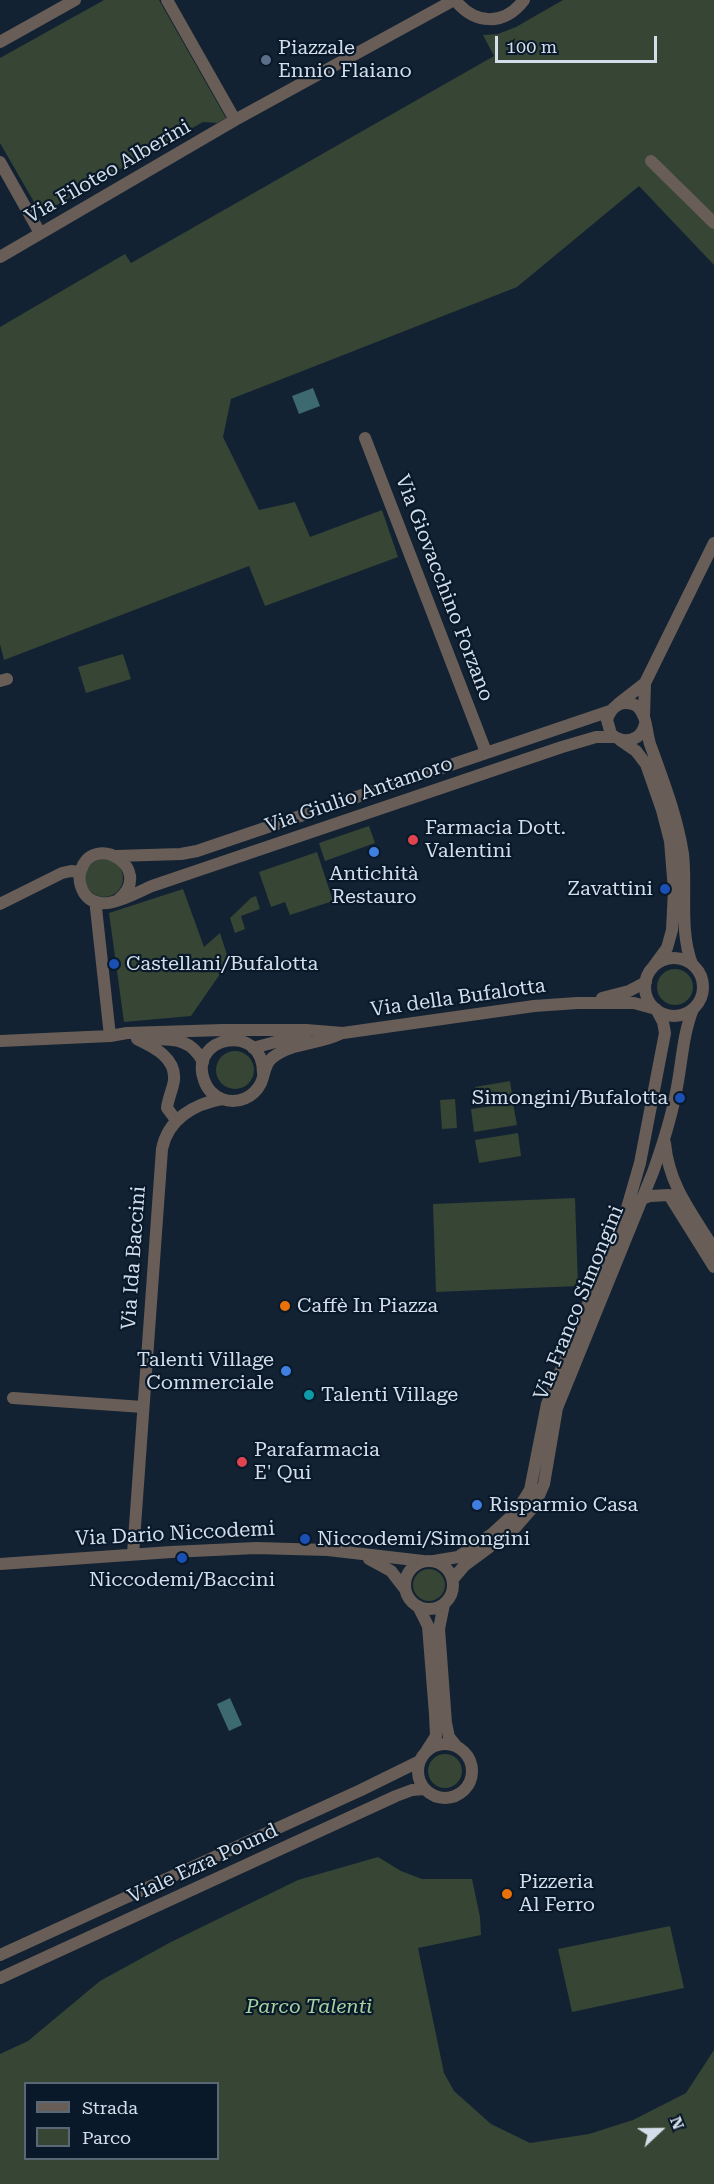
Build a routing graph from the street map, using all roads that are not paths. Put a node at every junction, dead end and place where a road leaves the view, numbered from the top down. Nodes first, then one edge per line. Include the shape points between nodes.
1 (75, 0) edge
2 (167, 0) edge
3 (454, 0) edge
4 (534, 0) edge
5 (521, 4) edge
6 (0, 42) edge
7 (235, 120) junction
8 (651, 160) dead end
9 (0, 162) edge
10 (714, 223) edge
11 (40, 233) junction
12 (0, 257) edge
13 (365, 438) dead end
14 (714, 543) edge
15 (645, 684) junction
16 (614, 708) junction
17 (645, 720) junction
18 (617, 738) junction
19 (486, 752) junction
20 (116, 856) junction
21 (80, 872) junction
22 (119, 899) junction
23 (97, 902) junction
24 (0, 904) edge
25 (692, 964) junction
26 (653, 966) junction
27 (701, 975) junction
28 (714, 978) edge
29 (646, 982) junction
30 (714, 994) edge
31 (577, 1003) junction
32 (697, 1004) junction
33 (656, 1009) junction
34 (181, 1031) junction
35 (321, 1031) junction
36 (343, 1033) junction
37 (110, 1036) junction
38 (137, 1039) junction
39 (0, 1041) edge
40 (225, 1041) junction
41 (253, 1048) junction
42 (203, 1062) junction
43 (263, 1074) junction
44 (656, 1085) junction
45 (677, 1087) junction
46 (222, 1099) junction
47 (653, 1100) junction
48 (176, 1120) junction
49 (665, 1138) junction
50 (653, 1172) junction
51 (669, 1196) junction
52 (642, 1199) junction
53 (692, 1214) junction
54 (714, 1230) edge
55 (714, 1249) edge
56 (714, 1267) edge
57 (12, 1398) dead end
58 (143, 1407) junction
59 (351, 1553) junction
60 (133, 1554) junction
61 (428, 1561) junction
62 (0, 1564) edge
63 (453, 1579) junction
64 (405, 1589) junction
65 (444, 1604) junction
66 (418, 1606) junction
67 (457, 1746) junction
68 (422, 1757) junction
69 (424, 1789) junction
70 (313, 1812) junction
71 (320, 1831) junction
72 (138, 1892) junction
73 (146, 1912) junction
74 (0, 1955) edge
75 (0, 1978) edge

1 - 6 street
2 - 7 street
3 - 5 street via 472,16 484,19 507,15
3 - 7 street
4 - 5 street
7 - 11 street, Via Filoteo Alberini
8 - 10 street
9 - 11 street
11 - 12 street, Via Filoteo Alberini
13 - 19 street, Via Giovacchino Forzano
14 - 15 street
15 - 16 street, Via Giulio Antamoro
15 - 17 street
16 - 17 street via 629,703 637,706
16 - 18 street via 607,723
16 - 19 street, Via Giulio Antamoro
17 - 18 street via 637,737 629,741
17 - 25 street via 680,836 686,946
18 - 22 street, Via Giulio Antamoro via 596,737 562,747
18 - 26 street via 636,751 646,764 670,840 672,930 667,948
19 - 20 street, Via Giulio Antamoro via 192,853
20 - 21 street, Via Giulio Antamoro via 94,856
20 - 22 street via 124,863 129,877 126,891
21 - 23 street via 83,891
21 - 24 street via 62,873
22 - 23 street, Via Giulio Antamoro
23 - 37 street
25 - 26 street via 672,958
25 - 27 street
26 - 29 street
27 - 28 street
27 - 32 street via 703,987
29 - 31 street, Via della Bufalotta via 616,995
29 - 33 street via 647,997
30 - 32 street
31 - 33 street, Via della Bufalotta via 634,1003
31 - 36 street, Via della Bufalotta
32 - 33 street via 675,1016
32 - 45 street, Via Franco Simongini via 684,1040
33 - 44 street, Via Franco Simongini via 665,1033
34 - 35 street, Via della Bufalotta
34 - 37 street, Via della Bufalotta
34 - 40 street, Via della Bufalotta
35 - 36 street, Via della Bufalotta
35 - 41 street, Via della Bufalotta
36 - 43 street, Via della Bufalotta via 282,1052 268,1062
37 - 38 street, Via della Bufalotta
37 - 39 street, Via della Bufalotta
38 - 42 street, Via della Bufalotta via 188,1044
38 - 48 street via 156,1048 171,1064 174,1080 167,1108
40 - 41 street, Via della Bufalotta via 239,1040
40 - 42 street via 209,1050
41 - 43 street via 262,1061
42 - 46 street via 206,1086
43 - 46 street, Via della Bufalotta via 248,1097 236,1101
44 - 45 street
44 - 47 street, Via Franco Simongini
45 - 49 street, Via Franco Simongini
46 - 48 street via 200,1105
47 - 50 street via 655,1124 648,1158
47 - 61 street, Via Franco Simongini via 627,1208 547,1404 534,1480 527,1497 506,1522 463,1554
48 - 58 street, Via Ida Baccini via 163,1143
49 - 50 street, Via Franco Simongini
49 - 53 street via 672,1178
50 - 51 street
50 - 52 street, Via Franco Simongini
51 - 52 street
51 - 56 street
52 - 63 street, Via Franco Simongini via 557,1408 546,1472 535,1505 514,1529 464,1566
53 - 54 street
53 - 55 street
57 - 58 street
58 - 60 street, Via Ida Baccini
59 - 60 street, Via Dario Niccodemi via 256,1548
59 - 61 street, Via Dario Niccodemi
59 - 64 street, Via Dario Niccodemi via 385,1567
60 - 62 street, Via Dario Niccodemi
61 - 63 street via 445,1566
61 - 64 street via 416,1564 408,1573
63 - 65 street via 452,1593
64 - 66 street
65 - 66 street via 432,1609
65 - 67 street via 439,1629 446,1727
66 - 68 street via 428,1626 436,1724 435,1738
67 - 68 street via 439,1744
67 - 69 street via 470,1761 469,1785 448,1798
68 - 69 street via 418,1774
68 - 70 street, Viale Ezra Pound
69 - 71 street, Viale Ezra Pound via 404,1793
70 - 71 street
70 - 72 street, Viale Ezra Pound
71 - 73 street, Viale Ezra Pound
72 - 73 street
72 - 74 street, Viale Ezra Pound
73 - 75 street, Viale Ezra Pound

